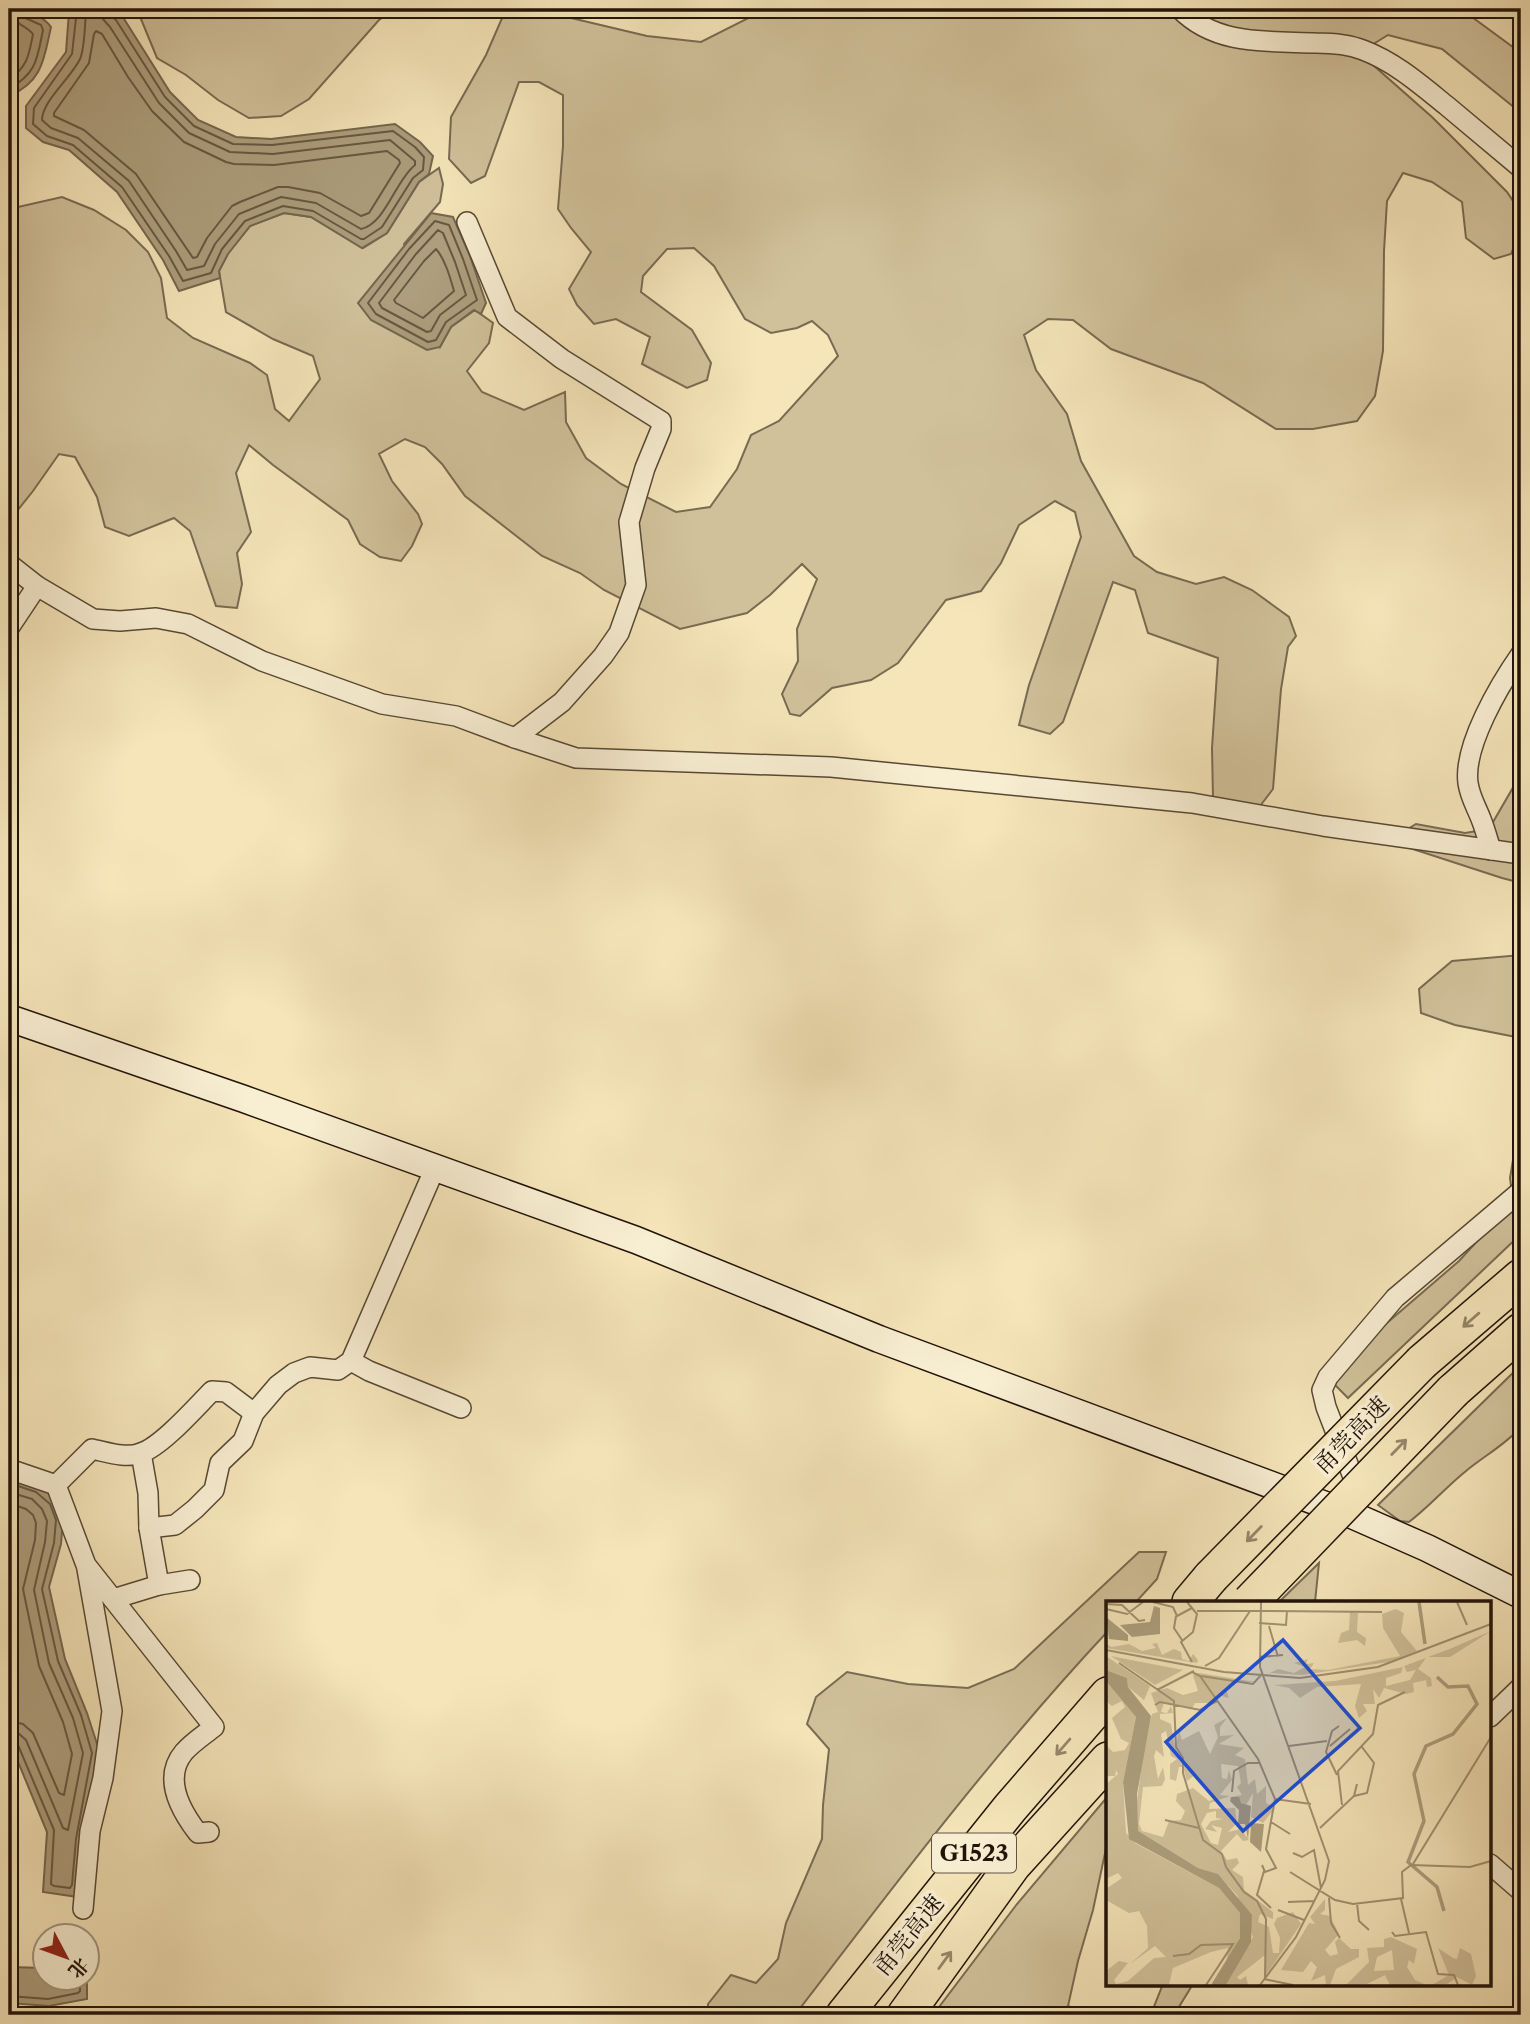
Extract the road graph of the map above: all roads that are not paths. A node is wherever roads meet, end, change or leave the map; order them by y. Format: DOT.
graph roads {
  1 [pos="1180,9"];
  2 [pos="1521,168"];
  3 [pos="467,222"];
  4 [pos="9,564"];
  5 [pos="37,586"];
  6 [pos="9,628"];
  7 [pos="1521,654"];
  8 [pos="515,738"];
  9 [pos="1491,850"];
  10 [pos="1521,854"];
  11 [pos="9,1018"];
  12 [pos="435,1168"];
  13 [pos="1521,1191"];
  14 [pos="1521,1277"];
  15 [pos="1521,1331"];
  16 [pos="351,1361"];
  17 [pos="461,1408"];
  18 [pos="254,1413"];
  19 [pos="141,1453"];
  20 [pos="9,1469"];
  21 [pos="56,1485"];
  22 [pos="1371,1523"];
  23 [pos="149,1528"];
  24 [pos="86,1564"];
  25 [pos="190,1580"];
  26 [pos="159,1585"];
  27 [pos="1200,1590"];
  28 [pos="1521,1595"];
  29 [pos="113,1599"];
  30 [pos="1251,1601"];
  31 [pos="1521,1687"];
  32 [pos="1106,1698"];
  33 [pos="1492,1715"];
  34 [pos="1106,1762"];
  35 [pos="209,1832"];
  36 [pos="1492,1866"];
  37 [pos="1521,1891"];
  38 [pos="83,1909"];
  39 [pos="844,2015"];
  40 [pos="905,2015"];
  1 -- 2 [label="street"];
  3 -- 8 [label="street"];
  4 -- 5 [label="street"];
  5 -- 6 [label="street"];
  5 -- 8 [label="street"];
  7 -- 9 [label="street"];
  8 -- 9 [label="street"];
  9 -- 10 [label="street"];
  11 -- 12 [label="main road"];
  12 -- 16 [label="street"];
  12 -- 22 [label="main road"];
  13 -- 22 [label="street"];
  14 -- 27 [label="highway, 甬莞高速, one-way, bridge"];
  30 -- 15 [label="highway, 甬莞高速, one-way, bridge"];
  16 -- 17 [label="street"];
  16 -- 18 [label="street"];
  18 -- 19 [label="street"];
  18 -- 23 [label="street"];
  19 -- 21 [label="street"];
  19 -- 23 [label="street"];
  20 -- 21 [label="street"];
  21 -- 24 [label="street"];
  22 -- 28 [label="main road"];
  23 -- 26 [label="street"];
  24 -- 29 [label="street"];
  24 -- 38 [label="street"];
  25 -- 26 [label="street"];
  26 -- 29 [label="street"];
  29 -- 35 [label="street"];
  31 -- 33 [label="street"];
  32 -- 39 [label="highway, 甬莞高速 / G1523, one-way"];
  40 -- 34 [label="highway, 甬莞高速 / G1523, one-way"];
  36 -- 37 [label="street"];
}
